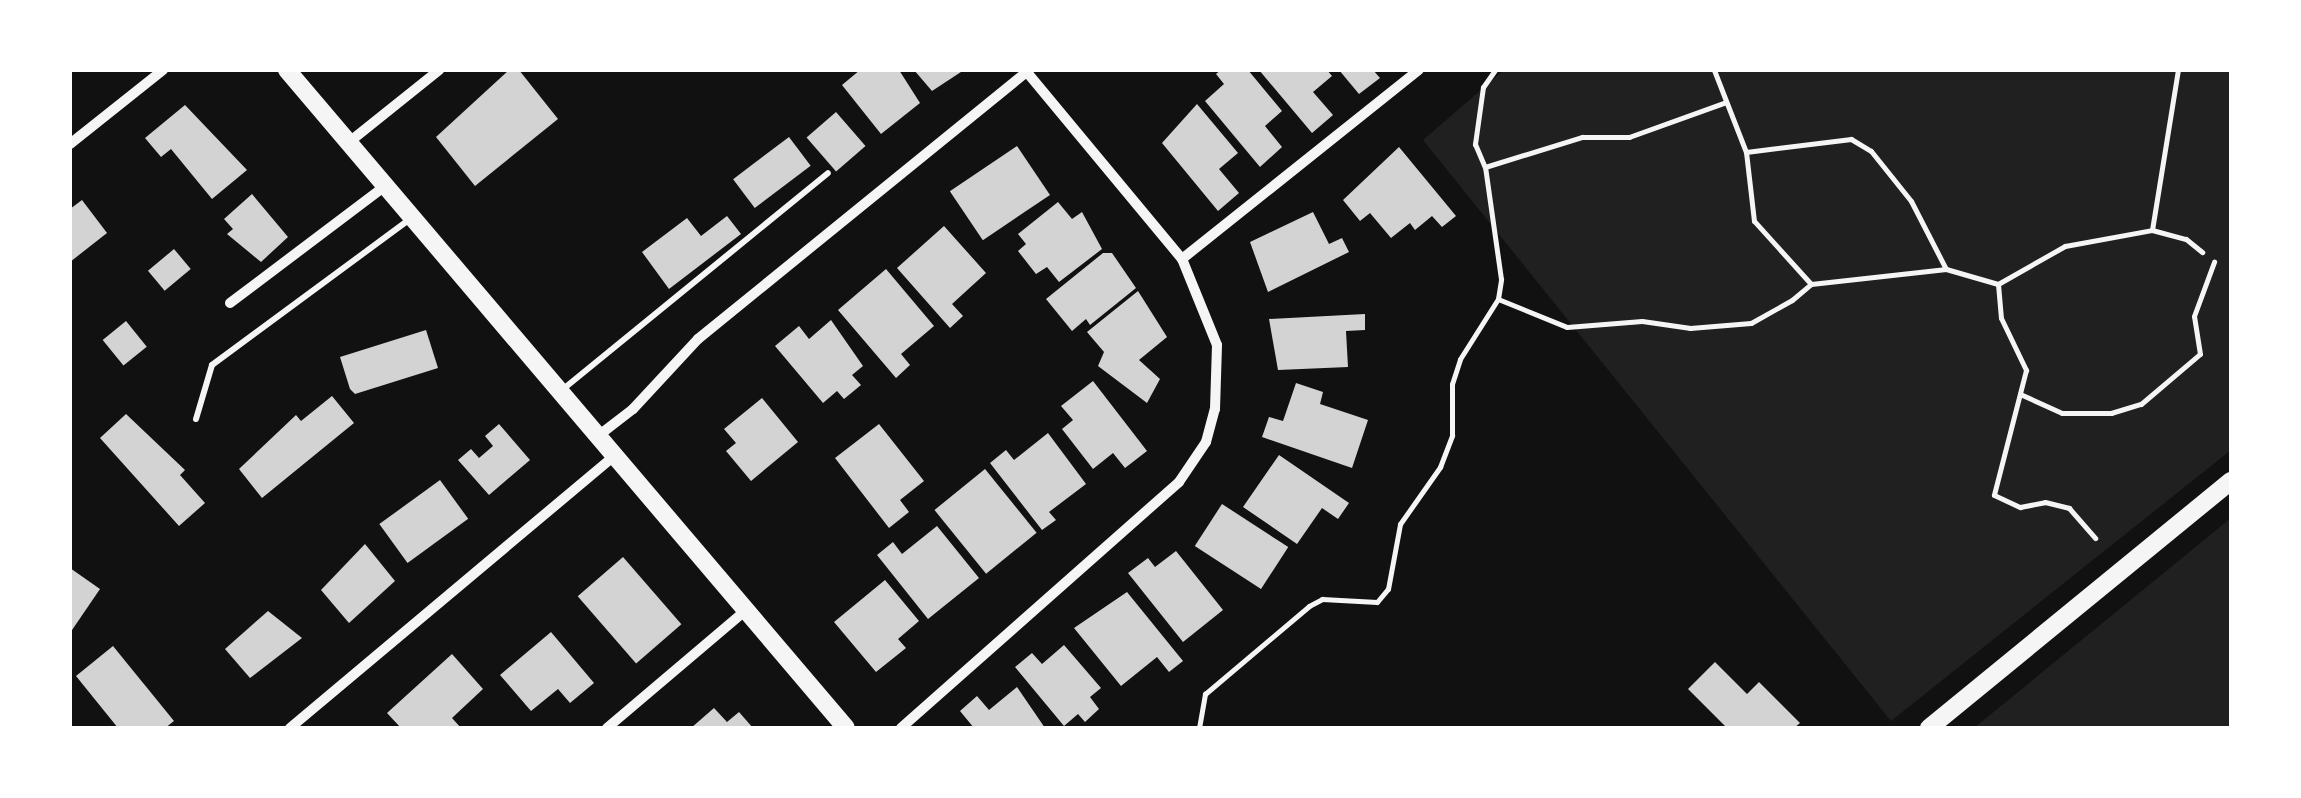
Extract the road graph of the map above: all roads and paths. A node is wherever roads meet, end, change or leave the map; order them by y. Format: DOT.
graph roads {
  1 [pos="163,70"];
  2 [pos="287,70"];
  3 [pos="439,70"];
  4 [pos="1419,70"];
  5 [pos="1495,70"];
  6 [pos="1714,70"];
  7 [pos="2178,70"];
  8 [pos="1028,71"];
  9 [pos="1726,102"];
  10 [pos="348,143"];
  11 [pos="70,144"];
  12 [pos="1746,152"];
  13 [pos="1486,166"];
  14 [pos="828,173"];
  15 [pos="384,187"];
  16 [pos="411,218"];
  17 [pos="2152,230"];
  18 [pos="2202,252"];
  19 [pos="1182,258"];
  20 [pos="2214,262"];
  21 [pos="1946,269"];
  22 [pos="1811,284"];
  23 [pos="1998,284"];
  24 [pos="1498,299"];
  25 [pos="230,303"];
  26 [pos="560,392"];
  27 [pos="2020,394"];
  28 [pos="196,419"];
  29 [pos="598,436"];
  30 [pos="614,455"];
  31 [pos="2231,481"];
  32 [pos="2095,538"];
  33 [pos="746,610"];
  34 [pos="290,728"];
  35 [pos="607,728"];
  36 [pos="846,728"];
  37 [pos="901,728"];
  38 [pos="1199,728"];
  39 [pos="1929,728"];
  1 -- 11 [label="street"];
  2 -- 10 [label="street"];
  3 -- 10 [label="street"];
  4 -- 19 [label="street"];
  5 -- 13 [label="path"];
  6 -- 9 [label="path"];
  7 -- 17 [label="path"];
  8 -- 19 [label="street"];
  8 -- 29 [label="street"];
  9 -- 12 [label="path"];
  9 -- 13 [label="path"];
  10 -- 15 [label="street"];
  12 -- 21 [label="path"];
  12 -- 22 [label="path"];
  13 -- 24 [label="path"];
  14 -- 26 [label="lane"];
  15 -- 16 [label="street"];
  15 -- 25 [label="street"];
  16 -- 26 [label="street"];
  16 -- 28 [label="lane"];
  17 -- 18 [label="path"];
  17 -- 23 [label="path"];
  19 -- 37 [label="street"];
  20 -- 27 [label="path"];
  21 -- 22 [label="path"];
  21 -- 23 [label="path"];
  22 -- 24 [label="path"];
  23 -- 27 [label="path"];
  24 -- 38 [label="path"];
  26 -- 29 [label="street"];
  27 -- 32 [label="path"];
  29 -- 30 [label="street"];
  30 -- 33 [label="street"];
  30 -- 34 [label="street"];
  31 -- 39 [label="street"];
  33 -- 35 [label="street"];
  33 -- 36 [label="street"];
}
